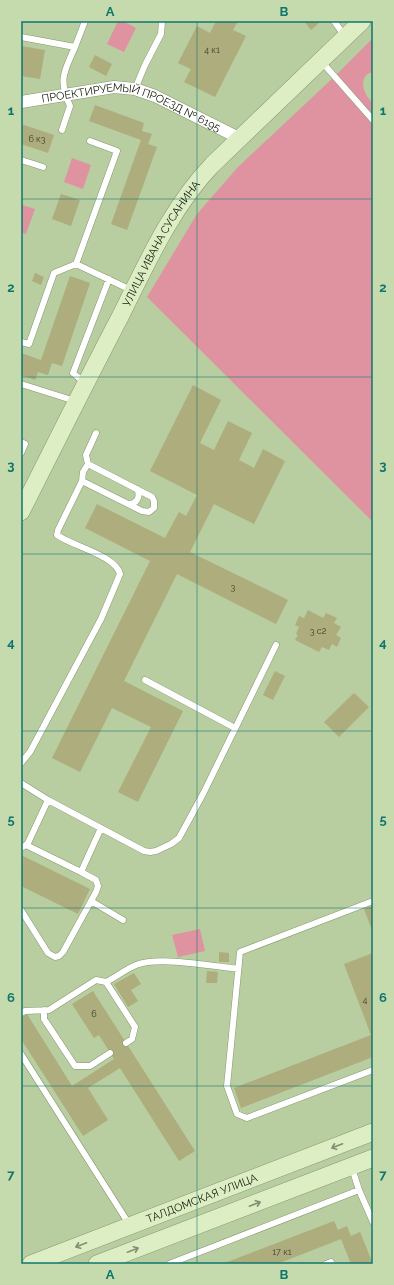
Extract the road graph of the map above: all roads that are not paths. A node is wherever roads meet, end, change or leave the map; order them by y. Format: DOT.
graph roads {
  1 [pos="85,21"];
  2 [pos="162,21"];
  3 [pos="334,21"];
  4 [pos="362,21"];
  5 [pos="21,36"];
  6 [pos="345,37"];
  7 [pos="75,47"];
  8 [pos="321,60"];
  9 [pos="135,89"];
  10 [pos="65,95"];
  11 [pos="21,102"];
  12 [pos="373,120"];
  13 [pos="62,130"];
  14 [pos="239,138"];
  15 [pos="90,141"];
  16 [pos="21,160"];
  17 [pos="43,167"];
  18 [pos="76,264"];
  19 [pos="109,279"];
  20 [pos="133,291"];
  21 [pos="21,342"];
  22 [pos="21,384"];
  23 [pos="86,384"];
  24 [pos="77,401"];
  25 [pos="96,433"];
  26 [pos="21,442"];
  27 [pos="21,453"];
  28 [pos="88,464"];
  29 [pos="82,481"];
  30 [pos="137,489"];
  31 [pos="128,504"];
  32 [pos="22,508"];
  33 [pos="276,646"];
  34 [pos="145,680"];
  35 [pos="235,728"];
  36 [pos="21,763"];
  37 [pos="21,783"];
  38 [pos="48,800"];
  39 [pos="102,828"];
  40 [pos="24,847"];
  41 [pos="81,872"];
  42 [pos="91,901"];
  43 [pos="373,901"];
  44 [pos="21,910"];
  45 [pos="123,920"];
  46 [pos="238,969"];
  47 [pos="106,982"];
  48 [pos="44,1010"];
  49 [pos="21,1013"];
  50 [pos="126,1043"];
  51 [pos="110,1053"];
  52 [pos="21,1054"];
  53 [pos="373,1070"];
  54 [pos="373,1132"];
  55 [pos="373,1158"];
  56 [pos="352,1166"];
  57 [pos="359,1190"];
  58 [pos="373,1222"];
  59 [pos="130,1225"];
  60 [pos="31,1264"];
  61 [pos="97,1264"];
  62 [pos="170,1264"];
  63 [pos="326,1264"];
  64 [pos="332,1264"];
  1 -- 7 [label="lane"];
  2 -- 9 [label="lane"];
  3 -- 6 [label="lane"];
  4 -- 6 [label="main road, УЛИЦА ИВАНА СУСАНИНА"];
  5 -- 7 [label="lane"];
  6 -- 8 [label="main road, УЛИЦА ИВАНА СУСАНИНА"];
  7 -- 10 [label="lane"];
  8 -- 12 [label="lane"];
  8 -- 14 [label="main road, УЛИЦА ИВАНА СУСАНИНА"];
  9 -- 10 [label="street, ПРОЕКТИРУЕМЫЙ ПРОЕЗД № 6195"];
  9 -- 14 [label="street, ПРОЕКТИРУЕМЫЙ ПРОЕЗД № 6195"];
  10 -- 11 [label="street, ПРОЕКТИРУЕМЫЙ ПРОЕЗД № 6195"];
  10 -- 13 [label="lane"];
  14 -- 20 [label="main road, УЛИЦА ИВАНА СУСАНИНА"];
  15 -- 18 [label="lane"];
  16 -- 17 [label="lane"];
  18 -- 19 [label="lane"];
  18 -- 21 [label="lane"];
  19 -- 20 [label="lane"];
  19 -- 23 [label="lane"];
  20 -- 23 [label="main road, УЛИЦА ИВАНА СУСАНИНА"];
  22 -- 24 [label="lane"];
  23 -- 24 [label="main road, УЛИЦА ИВАНА СУСАНИНА"];
  24 -- 32 [label="main road, УЛИЦА ИВАНА СУСАНИНА"];
  25 -- 28 [label="lane"];
  26 -- 27 [label="lane"];
  28 -- 29 [label="lane"];
  28 -- 30 [label="lane"];
  29 -- 31 [label="lane"];
  29 -- 36 [label="lane"];
  30 -- 31 [label="lane"];
  30 -- 31 [label="lane"];
  33 -- 35 [label="lane"];
  34 -- 35 [label="lane"];
  35 -- 39 [label="lane"];
  37 -- 38 [label="lane"];
  38 -- 39 [label="lane"];
  38 -- 40 [label="lane"];
  39 -- 41 [label="lane"];
  40 -- 41 [label="lane"];
  41 -- 42 [label="lane"];
  42 -- 44 [label="lane"];
  42 -- 45 [label="lane"];
  43 -- 46 [label="lane"];
  46 -- 47 [label="lane"];
  46 -- 53 [label="lane"];
  47 -- 48 [label="lane"];
  47 -- 50 [label="lane"];
  48 -- 49 [label="lane"];
  48 -- 51 [label="lane"];
  52 -- 59 [label="lane"];
  54 -- 59 [label="main road, ТАЛДОМСКАЯ УЛИЦА, one-way"];
  55 -- 56 [label="main road"];
  56 -- 57 [label="lane"];
  61 -- 56 [label="main road, one-way"];
  57 -- 58 [label="lane"];
  57 -- 62 [label="lane"];
  59 -- 60 [label="main road, ТАЛДОМСКАЯ УЛИЦА, one-way"];
  63 -- 64 [label="lane"];
}
